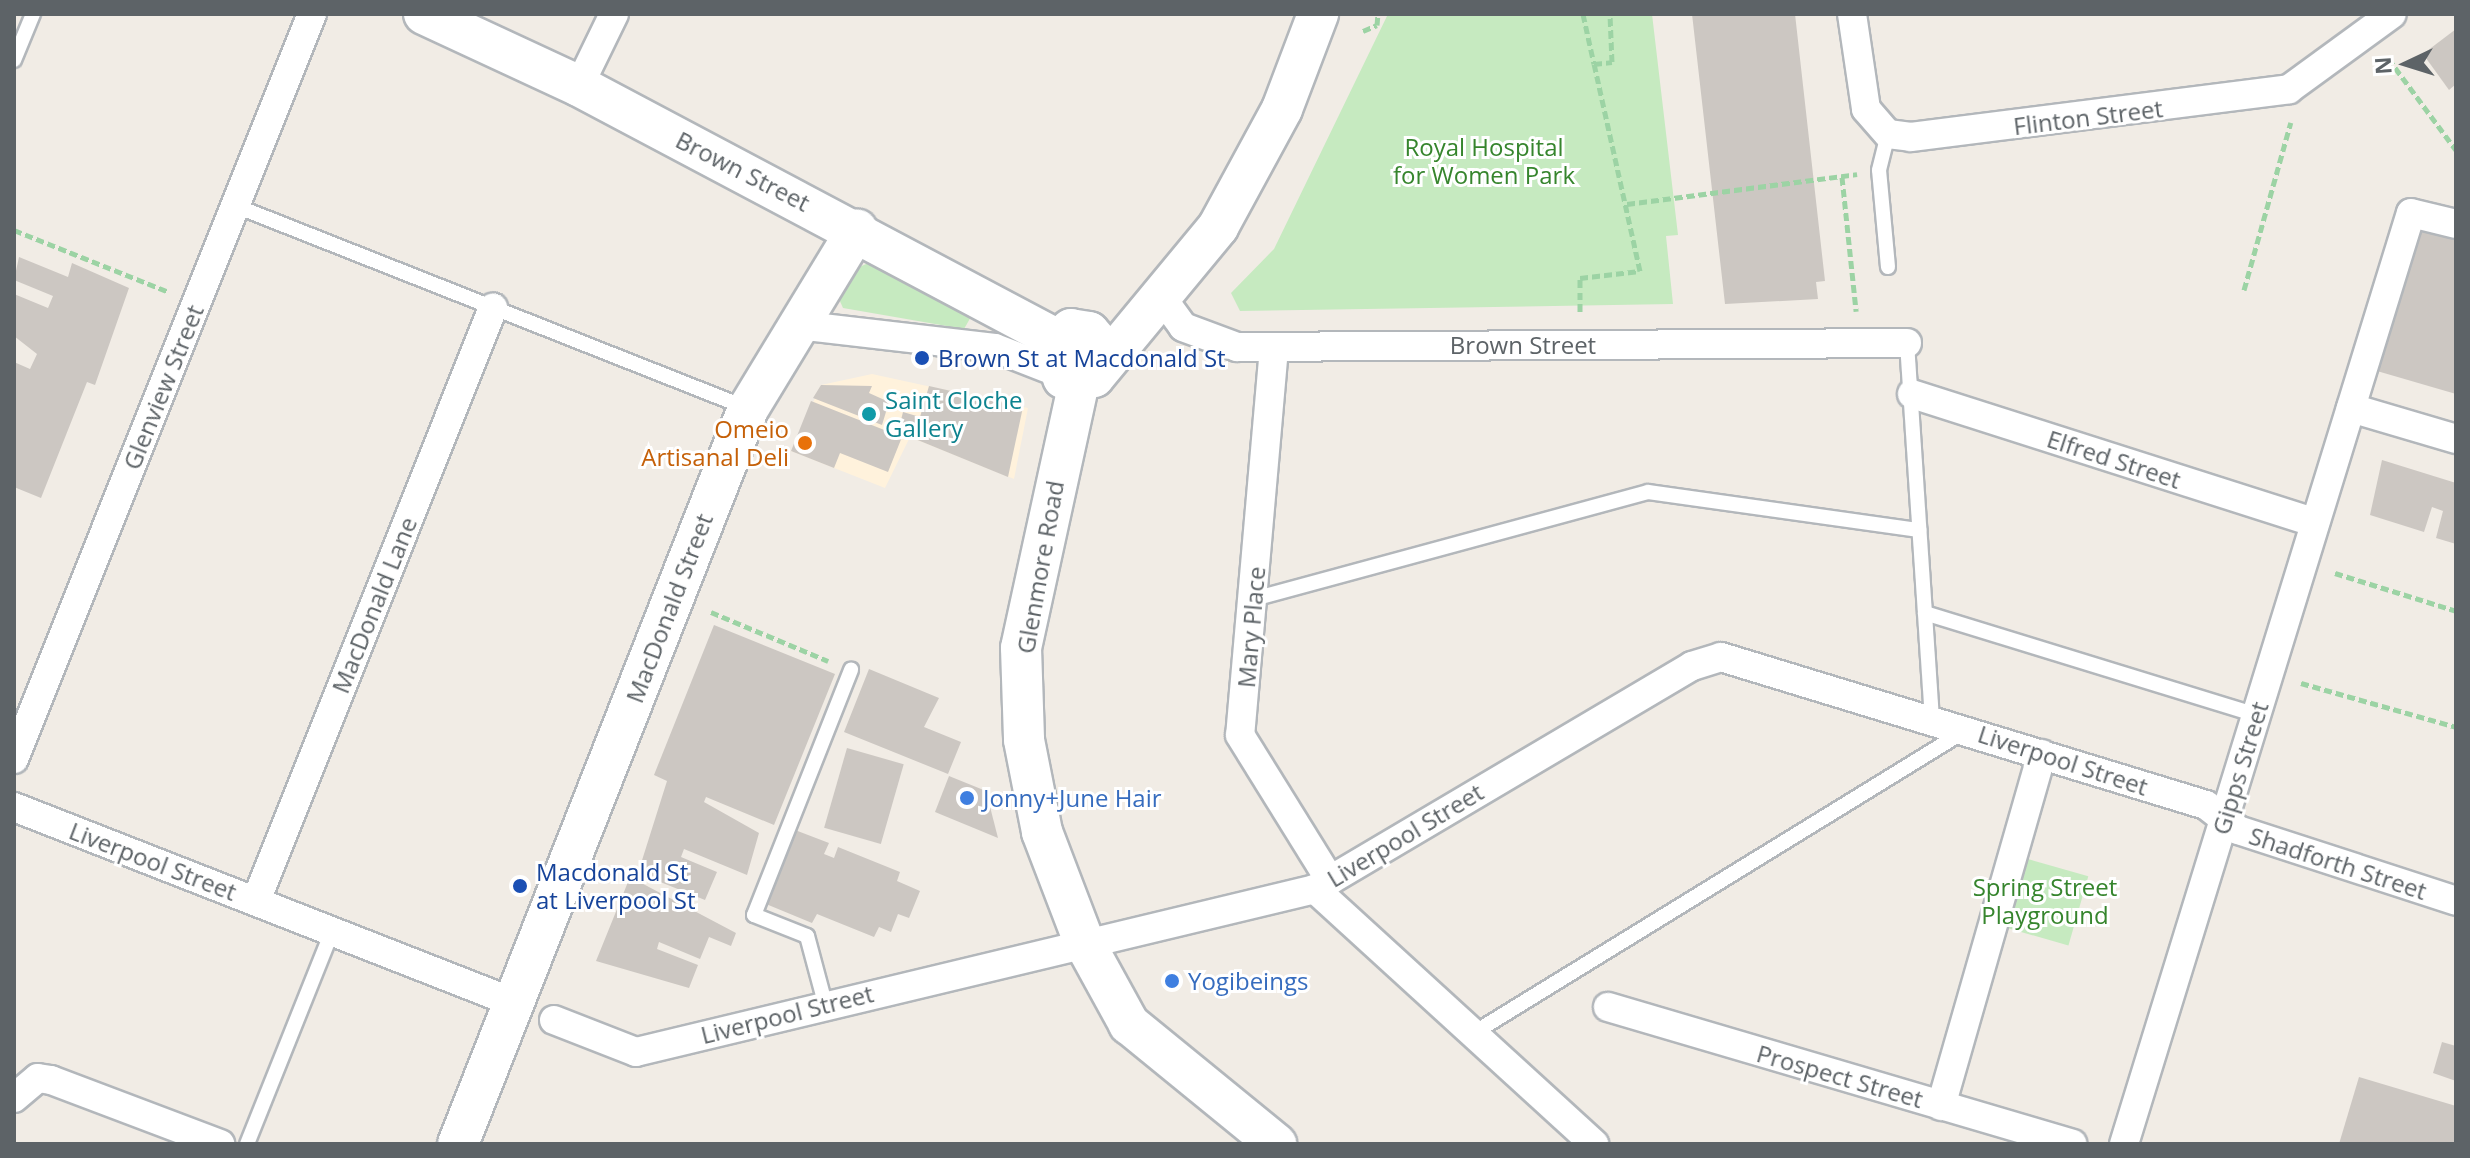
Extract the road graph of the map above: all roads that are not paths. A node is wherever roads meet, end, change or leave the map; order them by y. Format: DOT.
graph roads {
  1 [pos="33,14"];
  2 [pos="312,14"];
  3 [pos="424,14"];
  4 [pos="614,14"];
  5 [pos="1318,14"];
  6 [pos="1852,14"];
  7 [pos="2392,14"];
  8 [pos="14,60"];
  9 [pos="579,86"];
  10 [pos="1888,134"];
  11 [pos="236,206"];
  12 [pos="2456,224"];
  13 [pos="857,230"];
  14 [pos="1888,267"];
  15 [pos="1160,295"];
  16 [pos="493,308"];
  17 [pos="797,325"];
  18 [pos="1907,343"];
  19 [pos="1274,348"];
  20 [pos="1077,358"];
  21 [pos="1912,394"];
  22 [pos="2353,400"];
  23 [pos="748,409"];
  24 [pos="2456,439"];
  25 [pos="2315,523"];
  26 [pos="1919,530"];
  27 [pos="1254,599"];
  28 [pos="1925,613"];
  29 [pos="851,670"];
  30 [pos="2256,715"];
  31 [pos="1932,718"];
  32 [pos="1968,729"];
  33 [pos="2042,754"];
  34 [pos="14,759"];
  35 [pos="14,807"];
  36 [pos="2224,818"];
  37 [pos="1323,884"];
  38 [pos="256,901"];
  39 [pos="2456,901"];
  40 [pos="332,932"];
  41 [pos="1084,942"];
  42 [pos="515,1003"];
  43 [pos="825,1003"];
  44 [pos="1608,1007"];
  45 [pos="554,1020"];
  46 [pos="1472,1034"];
  47 [pos="14,1098"];
  48 [pos="1941,1106"];
  49 [pos="220,1144"];
  50 [pos="247,1144"];
  51 [pos="458,1144"];
  52 [pos="1276,1144"];
  53 [pos="1594,1144"];
  54 [pos="2072,1144"];
  55 [pos="2124,1144"];
  1 -- 8 [label="lane"];
  2 -- 11 [label="street, Glenview Street"];
  3 -- 9 [label="street, Brown Street"];
  4 -- 9 [label="street"];
  5 -- 15 [label="street"];
  6 -- 10 [label="street"];
  7 -- 10 [label="street, Flinton Street"];
  9 -- 13 [label="street, Brown Street"];
  10 -- 14 [label="lane"];
  11 -- 16 [label="lane"];
  11 -- 34 [label="street, Glenview Street"];
  12 -- 22 [label="street, Gipps Street"];
  13 -- 17 [label="street, MacDonald Street"];
  13 -- 20 [label="street, Brown Street"];
  15 -- 19 [label="street, Brown Street"];
  15 -- 20 [label="street"];
  16 -- 23 [label="lane"];
  16 -- 38 [label="street, MacDonald Lane"];
  17 -- 20 [label="street"];
  17 -- 23 [label="street, MacDonald Street"];
  18 -- 19 [label="street, Brown Street"];
  18 -- 21 [label="lane"];
  19 -- 27 [label="street, Mary Place"];
  20 -- 41 [label="street, Glenmore Road"];
  21 -- 25 [label="street, Elfred Street"];
  21 -- 26 [label="lane"];
  22 -- 24 [label="street"];
  22 -- 25 [label="street, Gipps Street"];
  23 -- 42 [label="street, MacDonald Street"];
  25 -- 30 [label="street, Gipps Street"];
  26 -- 27 [label="lane"];
  26 -- 28 [label="lane"];
  27 -- 37 [label="street, Mary Place"];
  28 -- 30 [label="lane"];
  28 -- 31 [label="lane"];
  29 -- 43 [label="lane"];
  30 -- 36 [label="street, Gipps Street"];
  31 -- 32 [label="street, Liverpool Street"];
  31 -- 37 [label="street, Liverpool Street"];
  32 -- 33 [label="street, Liverpool Street"];
  32 -- 46 [label="lane"];
  33 -- 36 [label="street, Liverpool Street"];
  33 -- 48 [label="street"];
  35 -- 38 [label="street, Liverpool Street"];
  36 -- 39 [label="street, Shadforth Street"];
  36 -- 55 [label="street, Gipps Street"];
  37 -- 41 [label="street, Liverpool Street"];
  37 -- 46 [label="street, Mary Place"];
  38 -- 40 [label="street, Liverpool Street"];
  40 -- 42 [label="street, Liverpool Street"];
  40 -- 50 [label="lane"];
  41 -- 43 [label="street, Liverpool Street"];
  41 -- 52 [label="street, Glenmore Road"];
  42 -- 51 [label="street, MacDonald Street"];
  43 -- 45 [label="street, Liverpool Street"];
  44 -- 48 [label="street, Prospect Street"];
  46 -- 53 [label="street, Mary Place"];
  47 -- 49 [label="street"];
  48 -- 54 [label="street, Prospect Street"];
}
